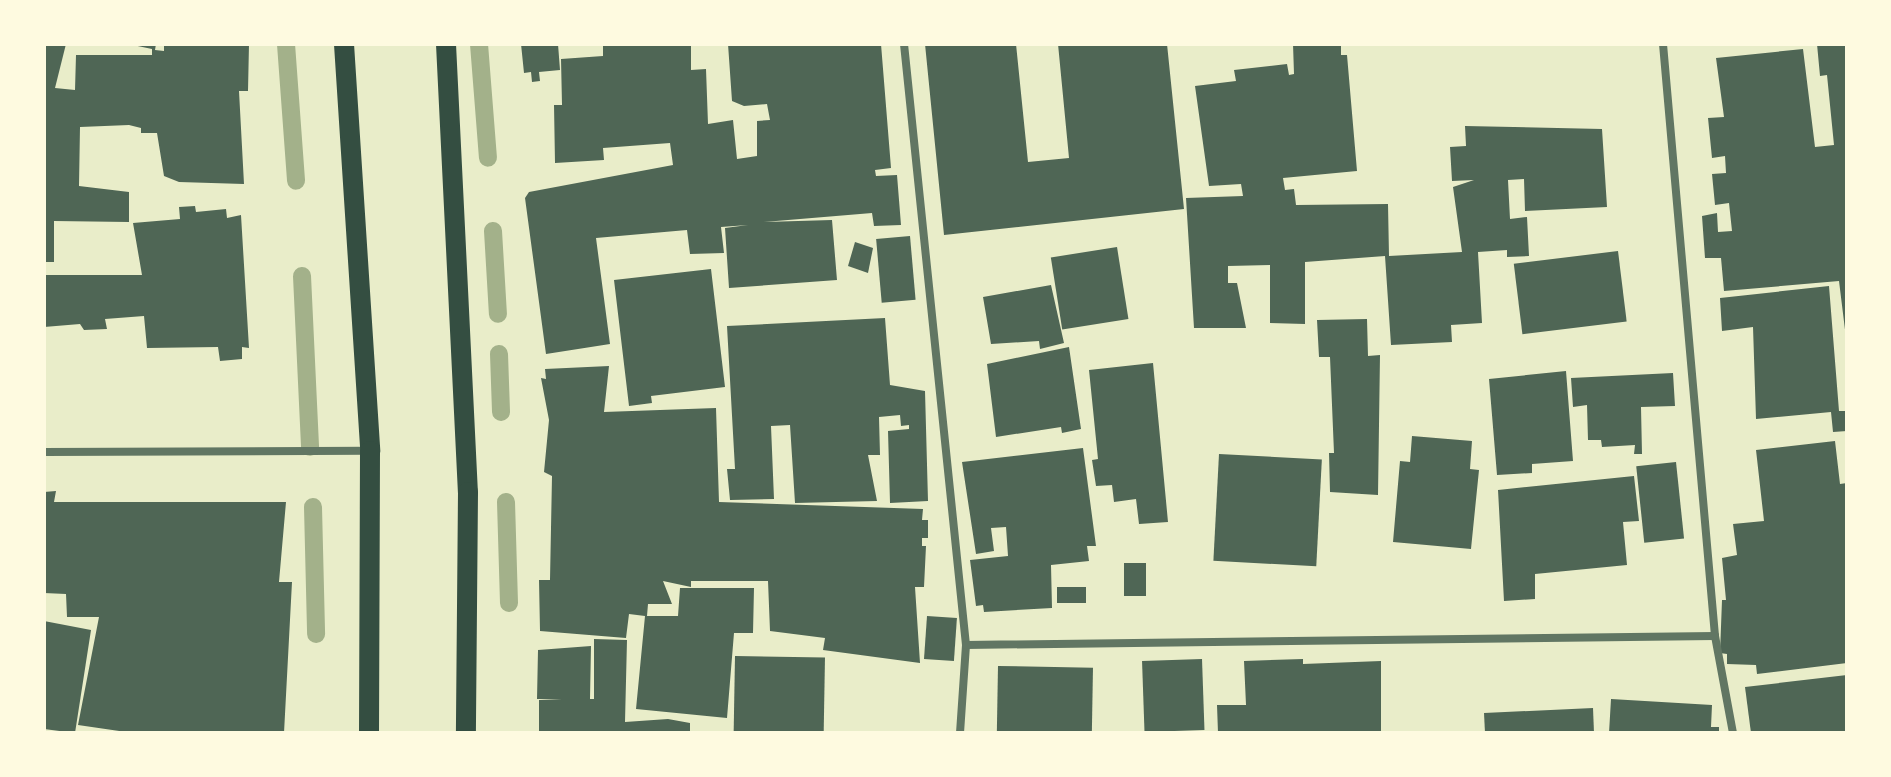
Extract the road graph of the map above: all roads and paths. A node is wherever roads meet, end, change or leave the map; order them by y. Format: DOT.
graph roads {
  1 [pos="344,44"];
  2 [pos="446,44"];
  3 [pos="904,44"];
  4 [pos="1663,44"];
  5 [pos="370,451"];
  6 [pos="44,452"];
  7 [pos="1715,636"];
  8 [pos="966,645"];
  9 [pos="369,733"];
  10 [pos="466,733"];
  11 [pos="960,733"];
  12 [pos="1733,733"];
  1 -- 5 [label="main road"];
  2 -- 10 [label="main road"];
  3 -- 8 [label="street"];
  4 -- 7 [label="street"];
  5 -- 6 [label="street"];
  5 -- 9 [label="main road"];
  7 -- 8 [label="street"];
  7 -- 12 [label="street"];
  8 -- 11 [label="street"];
}
